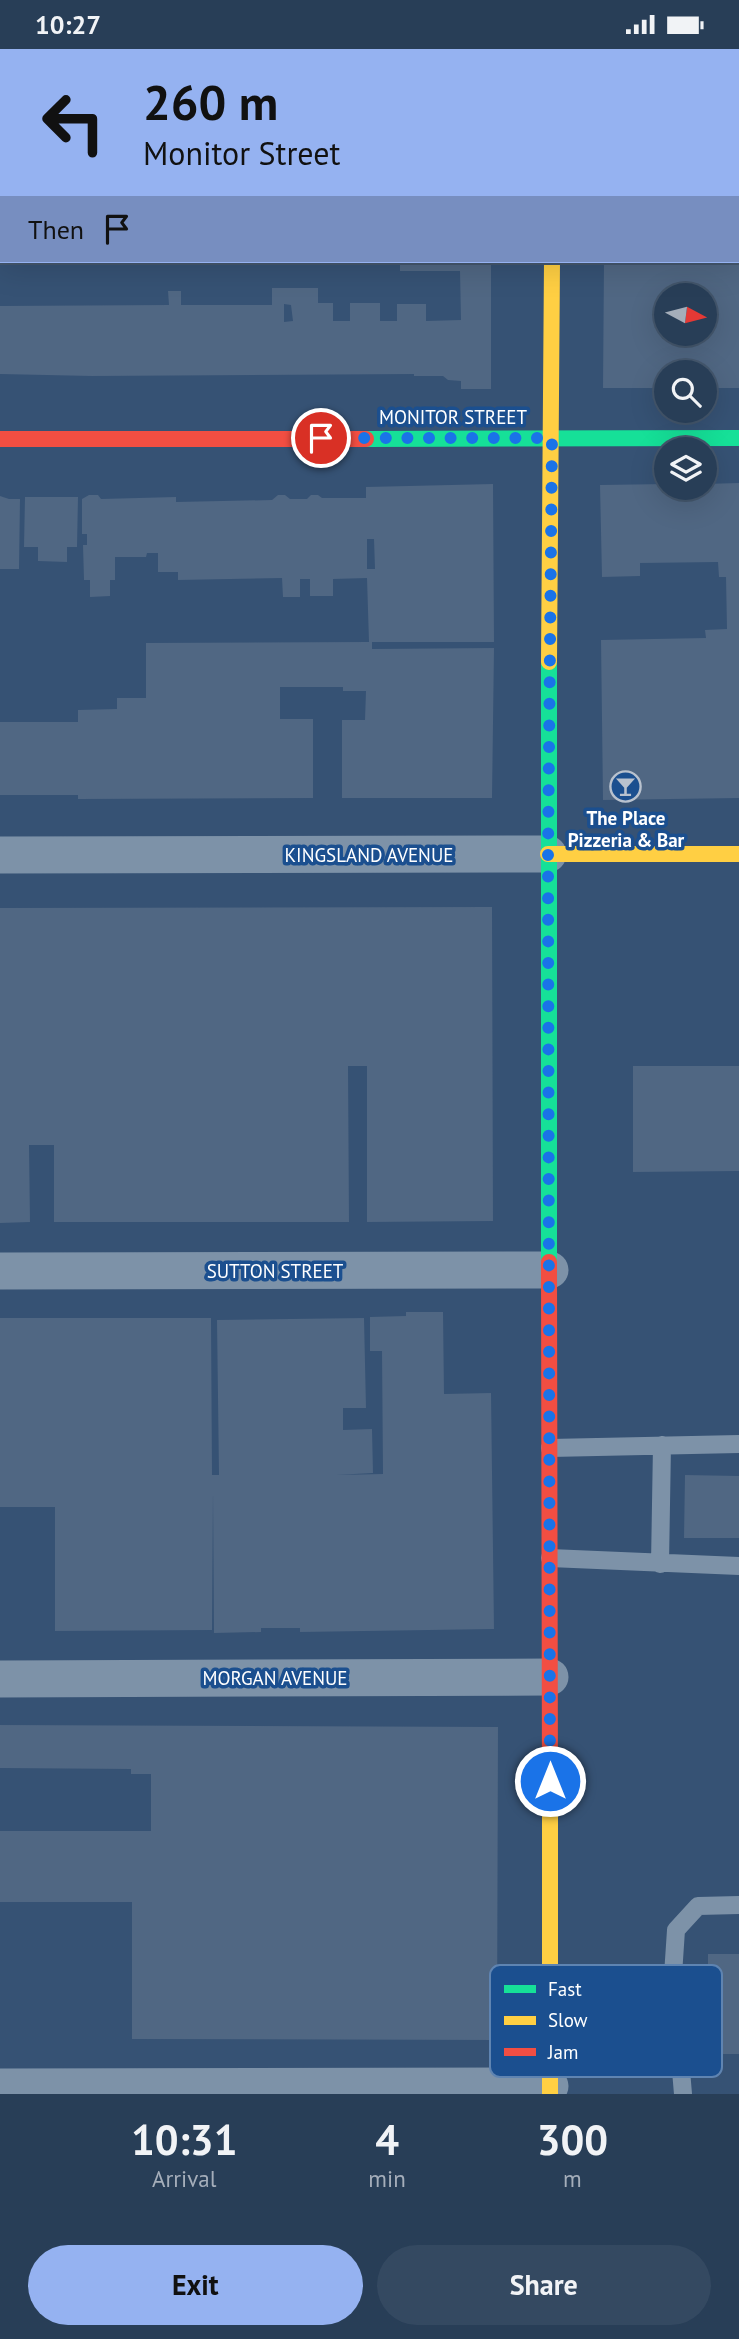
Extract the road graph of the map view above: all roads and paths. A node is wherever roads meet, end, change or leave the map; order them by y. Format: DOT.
graph roads {
  1 [pos="552,263"];
  2 [pos="552,438"];
  3 [pos="739,438"];
  4 [pos="0,439"];
  5 [pos="739,854"];
  6 [pos="0,855"];
  7 [pos="548,855"];
  8 [pos="0,1271"];
  9 [pos="550,1271"];
  10 [pos="739,1444"];
  11 [pos="662,1445"];
  12 [pos="550,1448"];
  13 [pos="550,1558"];
  14 [pos="660,1565"];
  15 [pos="739,1566"];
  16 [pos="550,1677"];
  17 [pos="0,1679"];
  18 [pos="739,1905"];
  19 [pos="550,1965"];
  20 [pos="674,1965"];
  21 [pos="0,2087"];
  22 [pos="550,2090"];
  1 -- 2 [label="main road"];
  2 -- 3 [label="main road, MONITOR STREET"];
  2 -- 4 [label="main road, MONITOR STREET"];
  2 -- 7 [label="main road"];
  5 -- 7 [label="main road, KINGSLAND AVENUE"];
  6 -- 7 [label="street, KINGSLAND AVENUE"];
  7 -- 9 [label="main road"];
  8 -- 9 [label="street, SUTTON STREET"];
  9 -- 12 [label="main road"];
  10 -- 11 [label="lane"];
  11 -- 12 [label="lane"];
  11 -- 14 [label="lane"];
  12 -- 13 [label="main road"];
  13 -- 14 [label="lane"];
  13 -- 16 [label="main road"];
  14 -- 15 [label="lane"];
  16 -- 17 [label="street, MORGAN AVENUE"];
  16 -- 19 [label="main road"];
  18 -- 20 [label="lane"];
  21 -- 22 [label="street"];
}
